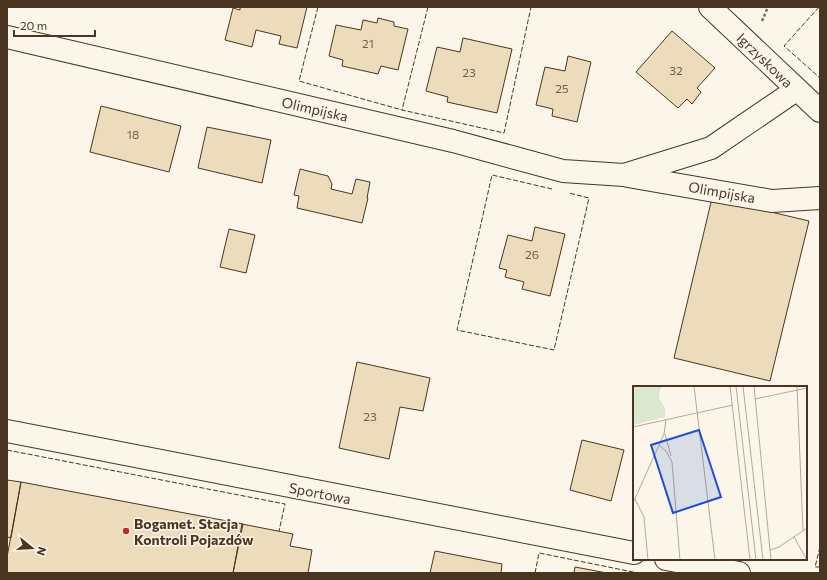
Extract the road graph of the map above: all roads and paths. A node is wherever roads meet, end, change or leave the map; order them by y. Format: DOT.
graph roads {
  1 [pos="710,7"];
  2 [pos="7,37"];
  3 [pos="796,90"];
  4 [pos="820,112"];
  5 [pos="624,175"];
  6 [pos="820,198"];
  7 [pos="7,432"];
  8 [pos="633,553"];
  9 [pos="671,560"];
  10 [pos="739,573"];
  1 -- 3 [label="street, Igrzyskowa"];
  2 -- 5 [label="street, Olimpijska"];
  3 -- 4 [label="street, Igrzyskowa"];
  3 -- 5 [label="street, Olimpijska"];
  5 -- 6 [label="street, Olimpijska"];
  7 -- 8 [label="street, Sportowa"];
  9 -- 10 [label="street"];
}
